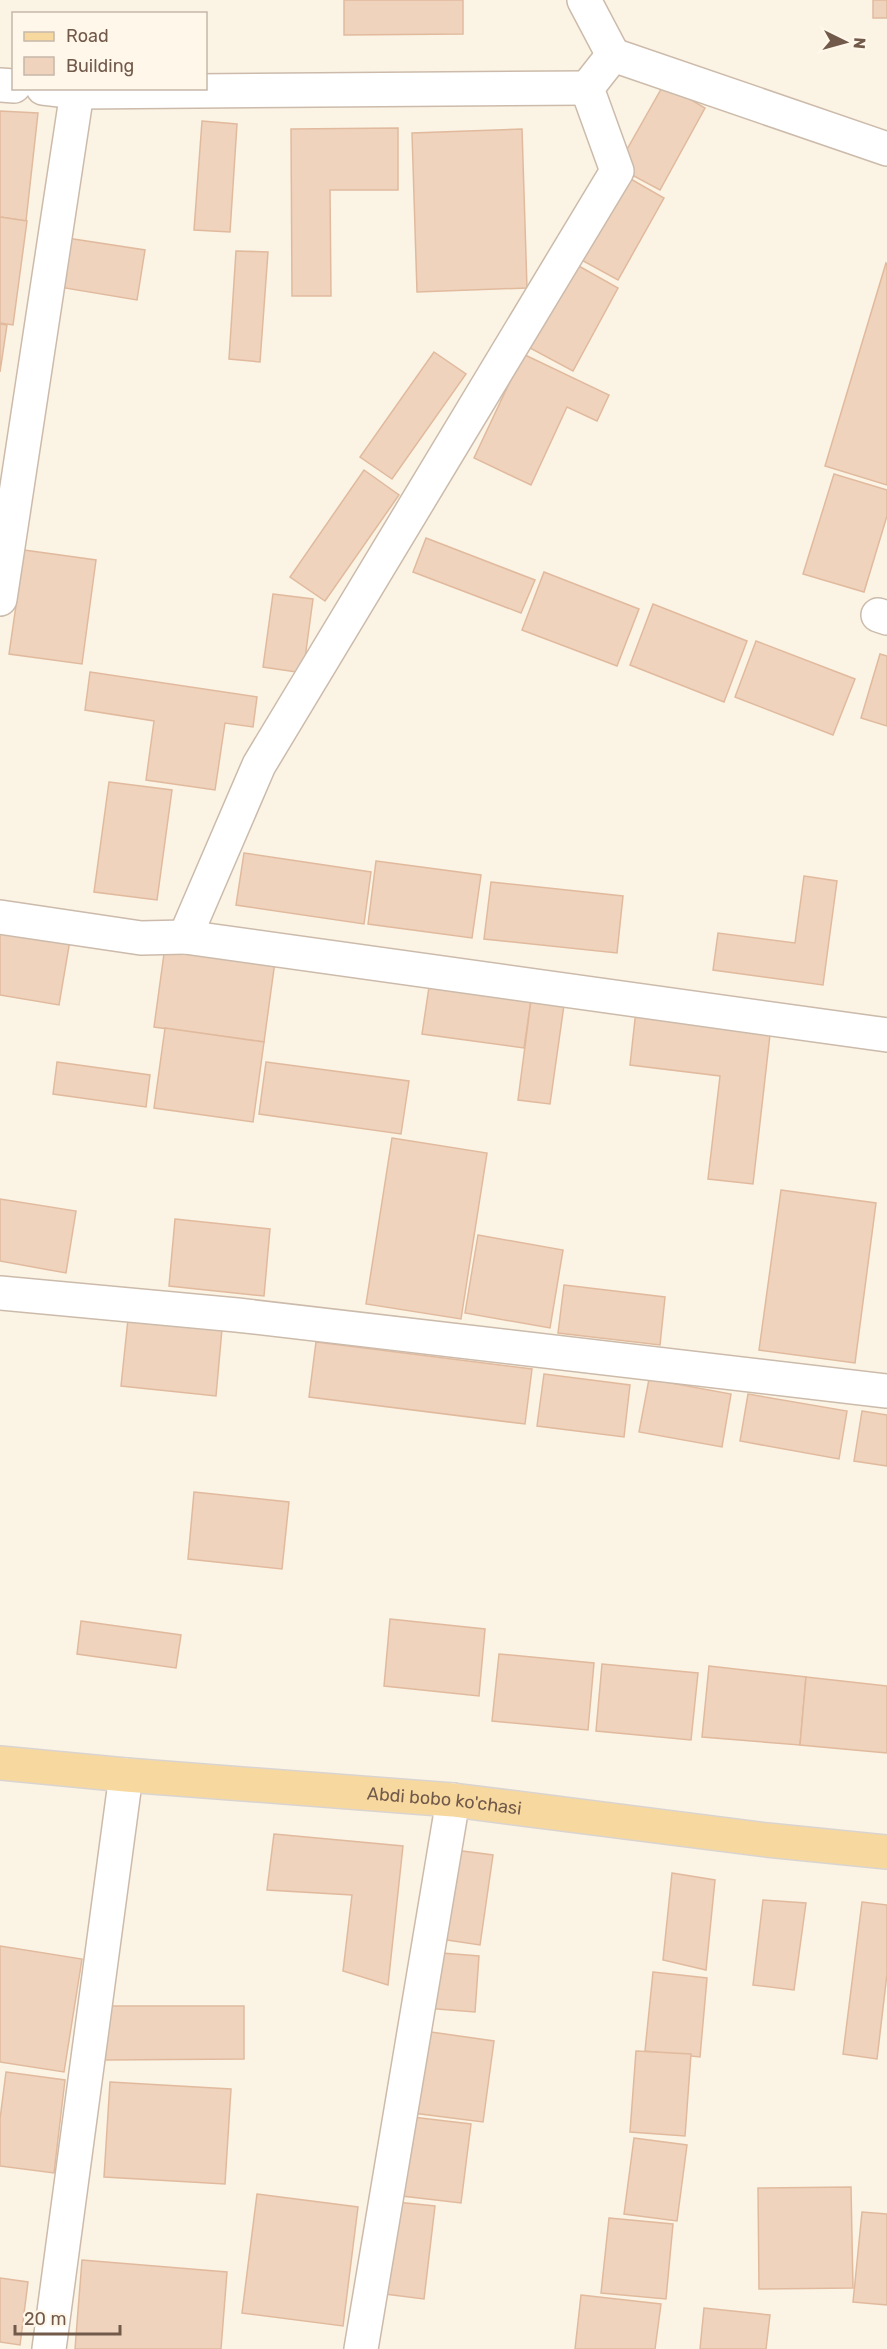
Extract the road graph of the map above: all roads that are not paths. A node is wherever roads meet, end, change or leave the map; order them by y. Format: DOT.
graph roads {
  1 [pos="584,0"];
  2 [pos="613,55"];
  3 [pos="587,88"];
  4 [pos="60,90"];
  5 [pos="76,92"];
  6 [pos="887,149"];
  7 [pos="0,599"];
  8 [pos="0,917"];
  9 [pos="185,937"];
  10 [pos="887,1035"];
  11 [pos="0,1293"];
  12 [pos="887,1391"];
  13 [pos="0,1762"];
  14 [pos="126,1775"];
  15 [pos="453,1800"];
  16 [pos="887,1852"];
  17 [pos="49,2349"];
  18 [pos="361,2349"];
  1 -- 2 [label="street"];
  2 -- 3 [label="street"];
  2 -- 6 [label="street"];
  3 -- 5 [label="street"];
  3 -- 9 [label="street"];
  4 -- 5 [label="street"];
  5 -- 7 [label="street"];
  8 -- 9 [label="street"];
  9 -- 10 [label="street"];
  11 -- 12 [label="street"];
  13 -- 14 [label="main road, Abdi bobo ko'chasi"];
  14 -- 15 [label="main road, Abdi bobo ko'chasi"];
  14 -- 17 [label="street"];
  15 -- 16 [label="main road, Abdi bobo ko'chasi"];
  15 -- 18 [label="street"];
}
